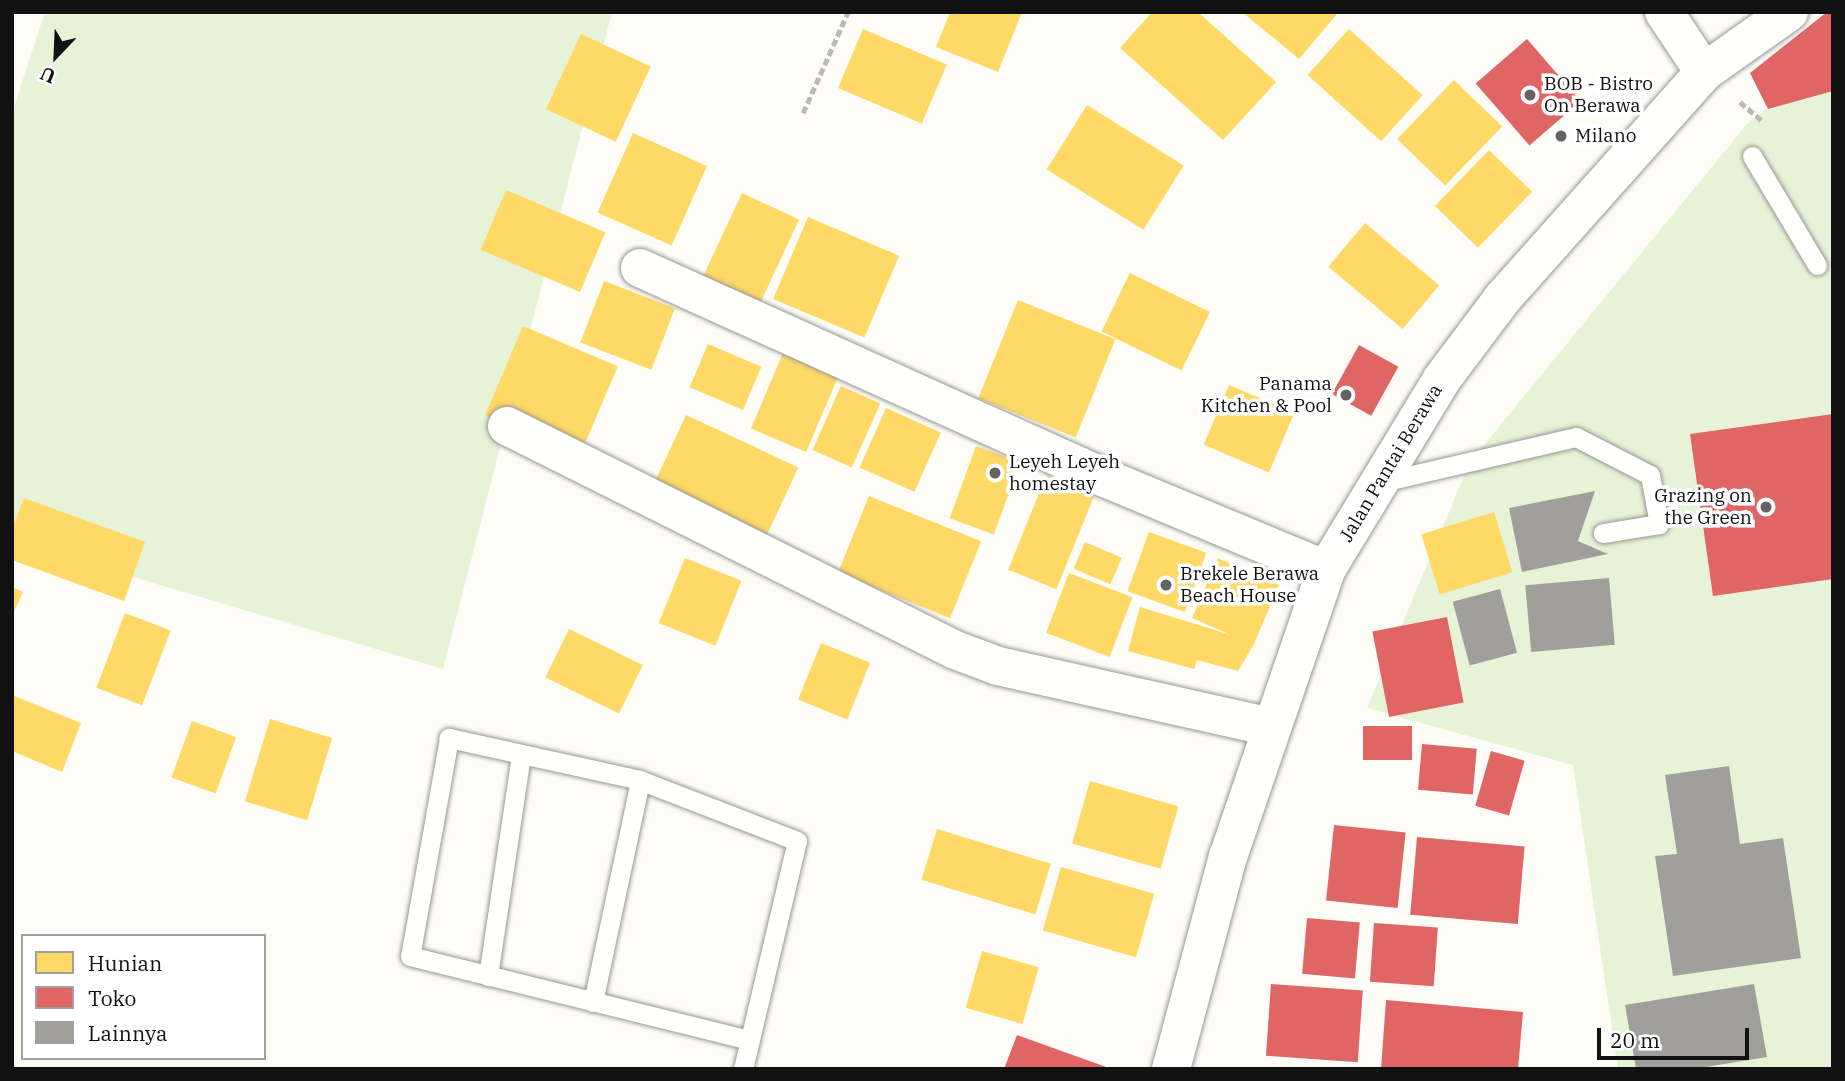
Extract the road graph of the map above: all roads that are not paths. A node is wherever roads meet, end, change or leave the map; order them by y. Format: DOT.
graph roads {
  1 [pos="1664,12"];
  2 [pos="1788,12"];
  3 [pos="1704,72"];
  4 [pos="1752,156"];
  5 [pos="1817,265"];
  6 [pos="640,268"];
  7 [pos="507,426"];
  8 [pos="1381,482"];
  9 [pos="1603,533"];
  10 [pos="1326,570"];
  11 [pos="1270,727"];
  12 [pos="521,754"];
  13 [pos="640,779"];
  14 [pos="488,975"];
  15 [pos="593,1002"];
  16 [pos="750,1040"];
  17 [pos="743,1069"];
  18 [pos="1171,1069"];
  1 -- 3 [label="street"];
  2 -- 3 [label="street, Jalan Pantai Berawa"];
  3 -- 8 [label="street, Jalan Pantai Berawa"];
  4 -- 5 [label="lane"];
  6 -- 10 [label="street"];
  7 -- 11 [label="street"];
  8 -- 9 [label="lane"];
  8 -- 10 [label="street, Jalan Pantai Berawa"];
  10 -- 11 [label="street, Jalan Pantai Berawa"];
  11 -- 18 [label="street, Jalan Pantai Berawa"];
  12 -- 13 [label="lane"];
  12 -- 14 [label="lane"];
  12 -- 14 [label="lane"];
  13 -- 15 [label="lane"];
  13 -- 16 [label="lane"];
  14 -- 15 [label="lane"];
  15 -- 16 [label="lane"];
  16 -- 17 [label="lane"];
}
